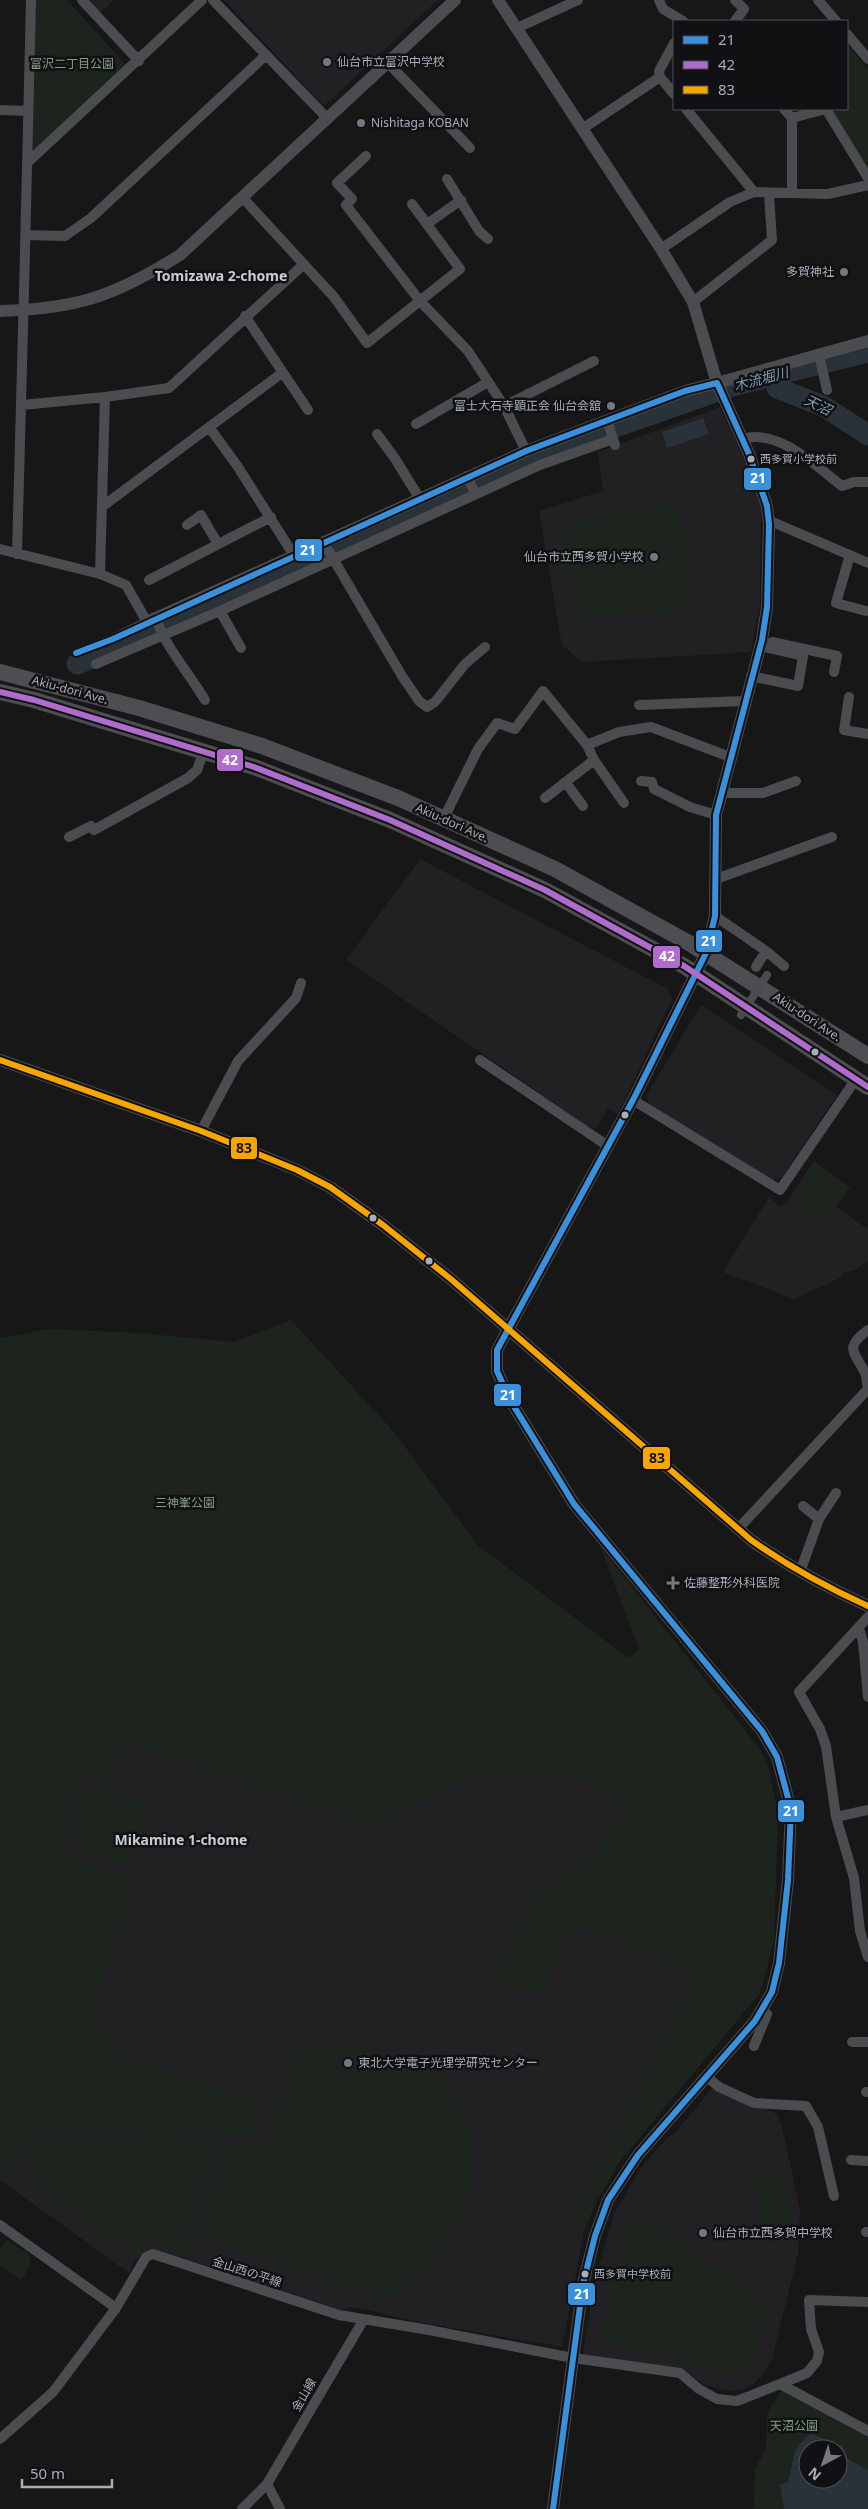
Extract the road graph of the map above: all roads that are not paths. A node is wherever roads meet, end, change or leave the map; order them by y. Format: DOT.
graph roads {
  1 [pos="31,0"];
  2 [pos="82,0"];
  3 [pos="202,0"];
  4 [pos="213,0"];
  5 [pos="455,0"];
  6 [pos="498,0"];
  7 [pos="578,0"];
  8 [pos="659,0"];
  9 [pos="735,0"];
  10 [pos="818,0"];
  11 [pos="681,20"];
  12 [pos="736,20"];
  13 [pos="835,20"];
  14 [pos="517,28"];
  15 [pos="848,35"];
  16 [pos="673,45"];
  17 [pos="266,55"];
  18 [pos="868,59"];
  19 [pos="139,61"];
  20 [pos="388,62"];
  21 [pos="660,77"];
  22 [pos="673,93"];
  23 [pos="0,110"];
  24 [pos="687,110"];
  25 [pos="785,110"];
  26 [pos="822,110"];
  27 [pos="827,110"];
  28 [pos="28,111"];
  29 [pos="327,118"];
  30 [pos="792,118"];
  31 [pos="582,129"];
  32 [pos="470,148"];
  33 [pos="366,156"];
  34 [pos="27,164"];
  35 [pos="447,178"];
  36 [pos="868,178"];
  37 [pos="868,185"];
  38 [pos="754,192"];
  39 [pos="792,193"];
  40 [pos="769,194"];
  41 [pos="242,197"];
  42 [pos="461,200"];
  43 [pos="412,204"];
  44 [pos="426,224"];
  45 [pos="25,234"];
  46 [pos="488,239"];
  47 [pos="661,248"];
  48 [pos="303,265"];
  49 [pos="420,301"];
  50 [pos="693,302"];
  51 [pos="25,310"];
  52 [pos="0,311"];
  53 [pos="245,316"];
  54 [pos="867,345"];
  55 [pos="819,357"];
  56 [pos="594,361"];
  57 [pos="282,373"];
  58 [pos="488,382"];
  59 [pos="718,384"];
  60 [pos="827,390"];
  61 [pos="105,397"];
  62 [pos="22,405"];
  63 [pos="504,406"];
  64 [pos="308,410"];
  65 [pos="608,422"];
  66 [pos="416,424"];
  67 [pos="209,427"];
  68 [pos="377,434"];
  69 [pos="743,439"];
  70 [pos="526,451"];
  71 [pos="868,482"];
  72 [pos="420,499"];
  73 [pos="103,506"];
  74 [pos="271,517"];
  75 [pos="768,520"];
  76 [pos="187,525"];
  77 [pos="218,544"];
  78 [pos="0,549"];
  79 [pos="329,551"];
  80 [pos="17,554"];
  81 [pos="850,554"];
  82 [pos="295,557"];
  83 [pos="868,562"];
  84 [pos="100,574"];
  85 [pos="149,580"];
  86 [pos="220,611"];
  87 [pos="866,611"];
  88 [pos="158,627"];
  89 [pos="761,643"];
  90 [pos="485,647"];
  91 [pos="241,648"];
  92 [pos="76,654"];
  93 [pos="96,664"];
  94 [pos="0,672"];
  95 [pos="834,672"];
  96 [pos="751,676"];
  97 [pos="0,692"];
  98 [pos="849,697"];
  99 [pos="205,700"];
  100 [pos="745,701"];
  101 [pos="639,705"];
  102 [pos="868,734"];
  103 [pos="587,745"];
  104 [pos="204,752"];
  105 [pos="730,757"];
  106 [pos="594,760"];
  107 [pos="641,781"];
  108 [pos="796,781"];
  109 [pos="566,783"];
  110 [pos="721,793"];
  111 [pos="545,798"];
  112 [pos="624,803"];
  113 [pos="584,806"];
  114 [pos="716,815"];
  115 [pos="443,820"];
  116 [pos="69,837"];
  117 [pos="832,837"];
  118 [pos="716,879"];
  119 [pos="715,916"];
  120 [pos="766,951"];
  121 [pos="706,953"];
  122 [pos="784,966"];
  123 [pos="753,972"];
  124 [pos="695,973"];
  125 [pos="766,975"];
  126 [pos="302,983"];
  127 [pos="741,1015"];
  128 [pos="868,1056"];
  129 [pos="0,1060"];
  130 [pos="480,1060"];
  131 [pos="862,1083"];
  132 [pos="633,1100"];
  133 [pos="201,1131"];
  134 [pos="608,1146"];
  135 [pos="868,1330"];
  136 [pos="508,1331"];
  137 [pos="836,1493"];
  138 [pos="803,1506"];
  139 [pos="820,1519"];
  140 [pos="738,1530"];
  141 [pos="800,1572"];
  142 [pos="868,1606"];
  143 [pos="868,1617"];
  144 [pos="859,1628"];
  145 [pos="868,1697"];
  146 [pos="868,1810"];
  147 [pos="836,1817"];
  148 [pos="868,1957"];
  149 [pos="762,2010"];
  150 [pos="852,2042"];
  151 [pos="868,2042"];
  152 [pos="754,2046"];
  153 [pos="706,2076"];
  154 [pos="851,2160"];
  155 [pos="868,2161"];
  156 [pos="834,2196"];
  157 [pos="0,2225"];
  158 [pos="868,2302"];
  159 [pos="116,2308"];
  160 [pos="364,2319"];
  161 [pos="573,2358"];
  162 [pos="780,2384"];
  163 [pos="868,2431"];
  164 [pos="0,2440"];
  165 [pos="267,2484"];
  166 [pos="242,2509"];
  167 [pos="280,2509"];
  168 [pos="553,2509"];
  1 -- 28 [label="street"];
  2 -- 19 [label="street"];
  3 -- 19 [label="street"];
  4 -- 17 [label="street"];
  5 -- 20 [label="street"];
  6 -- 14 [label="street"];
  7 -- 14 [label="street"];
  8 -- 11 [label="street"];
  9 -- 12 [label="street"];
  10 -- 13 [label="street"];
  14 -- 31 [label="street"];
  15 -- 18 [label="street"];
  16 -- 21 [label="street"];
  17 -- 29 [label="street"];
  17 -- 45 [label="street"];
  19 -- 34 [label="street"];
  20 -- 29 [label="street"];
  20 -- 32 [label="street"];
  21 -- 22 [label="street"];
  21 -- 31 [label="street"];
  23 -- 28 [label="street"];
  24 -- 38 [label="street"];
  25 -- 30 [label="street"];
  26 -- 30 [label="street"];
  27 -- 36 [label="street"];
  28 -- 34 [label="street"];
  29 -- 41 [label="street"];
  30 -- 39 [label="street"];
  31 -- 47 [label="street"];
  33 -- 49 [label="street"];
  34 -- 45 [label="street"];
  35 -- 42 [label="street"];
  37 -- 39 [label="street"];
  38 -- 40 [label="street"];
  38 -- 47 [label="street"];
  39 -- 40 [label="street"];
  40 -- 50 [label="street"];
  41 -- 48 [label="street"];
  41 -- 51 [label="street"];
  42 -- 44 [label="street"];
  42 -- 46 [label="street"];
  43 -- 44 [label="street"];
  44 -- 49 [label="street"];
  45 -- 51 [label="street"];
  47 -- 50 [label="street"];
  48 -- 49 [label="street"];
  48 -- 53 [label="street"];
  49 -- 58 [label="street"];
  50 -- 59 [label="street"];
  51 -- 52 [label="street"];
  51 -- 62 [label="street"];
  53 -- 57 [label="street"];
  53 -- 61 [label="street"];
  54 -- 55 [label="street"];
  55 -- 59 [label="street"];
  55 -- 60 [label="street"];
  56 -- 63 [label="street"];
  57 -- 64 [label="street"];
  57 -- 67 [label="street"];
  58 -- 63 [label="street"];
  58 -- 66 [label="street"];
  59 -- 65 [label="street"];
  59 -- 69 [label="street"];
  61 -- 62 [label="street"];
  61 -- 73 [label="street"];
  62 -- 80 [label="street"];
  63 -- 70 [label="street"];
  65 -- 70 [label="street"];
  65 -- 79 [label="street"];
  67 -- 73 [label="street"];
  67 -- 74 [label="street"];
  68 -- 72 [label="street"];
  69 -- 71 [label="street"];
  69 -- 75 [label="street"];
  70 -- 72 [label="street"];
  72 -- 79 [label="street"];
  73 -- 84 [label="street"];
  74 -- 77 [label="street"];
  74 -- 82 [label="street"];
  75 -- 81 [label="street"];
  75 -- 89 [label="street"];
  76 -- 77 [label="street"];
  77 -- 85 [label="street"];
  78 -- 80 [label="street"];
  79 -- 82 [label="street"];
  79 -- 86 [label="street"];
  79 -- 90 [label="street"];
  80 -- 84 [label="street"];
  81 -- 83 [label="street"];
  81 -- 87 [label="street"];
  82 -- 88 [label="street"];
  84 -- 88 [label="street"];
  86 -- 88 [label="street"];
  86 -- 91 [label="street"];
  88 -- 92 [label="street"];
  88 -- 93 [label="street"];
  88 -- 99 [label="street"];
  89 -- 95 [label="street"];
  89 -- 96 [label="street"];
  89 -- 96 [label="street"];
  94 -- 115 [label="highway, Akiu-dori Ave."];
  96 -- 100 [label="street"];
  97 -- 104 [label="highway, Akiu-dori Ave."];
  98 -- 102 [label="street"];
  100 -- 101 [label="street"];
  100 -- 105 [label="street"];
  103 -- 105 [label="street"];
  103 -- 106 [label="street"];
  103 -- 115 [label="street"];
  104 -- 116 [label="street"];
  104 -- 124 [label="highway, Akiu-dori Ave."];
  105 -- 110 [label="street"];
  106 -- 109 [label="street"];
  106 -- 112 [label="street"];
  107 -- 114 [label="street"];
  108 -- 110 [label="street"];
  109 -- 111 [label="street"];
  109 -- 113 [label="street"];
  110 -- 114 [label="street"];
  114 -- 118 [label="street"];
  115 -- 121 [label="highway, Akiu-dori Ave."];
  117 -- 118 [label="street"];
  118 -- 119 [label="street"];
  119 -- 120 [label="street"];
  119 -- 121 [label="street"];
  120 -- 122 [label="street"];
  120 -- 123 [label="street"];
  121 -- 123 [label="highway, Akiu-dori Ave."];
  121 -- 124 [label="street"];
  123 -- 128 [label="highway, Akiu-dori Ave."];
  124 -- 131 [label="highway, Akiu-dori Ave."];
  124 -- 132 [label="street"];
  125 -- 127 [label="street, bridge"];
  126 -- 133 [label="street"];
  129 -- 133 [label="street"];
  130 -- 134 [label="street"];
  131 -- 132 [label="street"];
  132 -- 134 [label="street"];
  133 -- 136 [label="street"];
  134 -- 136 [label="street"];
  135 -- 140 [label="street"];
  136 -- 140 [label="street"];
  136 -- 149 [label="street"];
  137 -- 139 [label="street"];
  138 -- 139 [label="street"];
  139 -- 141 [label="street"];
  140 -- 141 [label="street"];
  141 -- 142 [label="street"];
  143 -- 144 [label="street"];
  144 -- 145 [label="street"];
  144 -- 147 [label="street"];
  146 -- 147 [label="street"];
  147 -- 148 [label="street"];
  149 -- 152 [label="street"];
  149 -- 153 [label="street"];
  150 -- 151 [label="street"];
  153 -- 156 [label="street"];
  153 -- 161 [label="street"];
  154 -- 155 [label="street"];
  157 -- 159 [label="street"];
  158 -- 162 [label="street, 金山西の平線"];
  159 -- 160 [label="street, 金山西の平線"];
  159 -- 164 [label="street, 金山西の平線"];
  160 -- 161 [label="street, 金山西の平線"];
  160 -- 165 [label="street, 金山線"];
  161 -- 162 [label="street, 金山西の平線"];
  161 -- 168 [label="street"];
  162 -- 163 [label="street"];
  165 -- 166 [label="street, 金山線"];
  165 -- 167 [label="street"];
}
